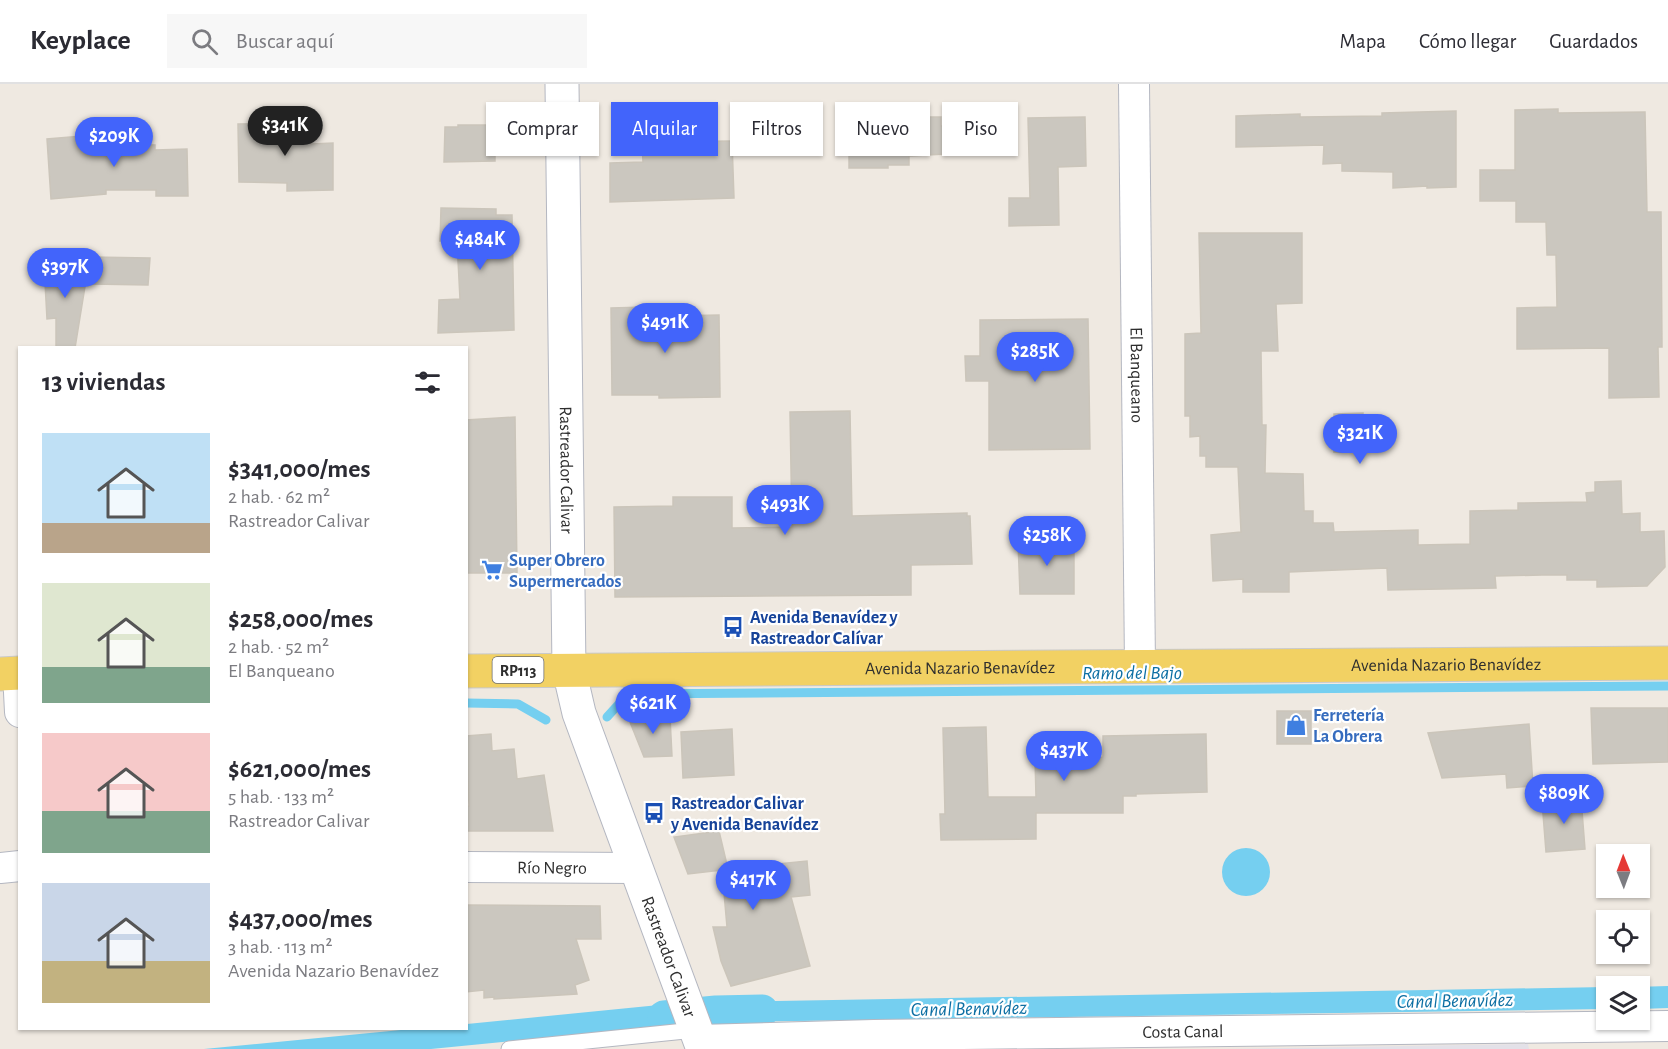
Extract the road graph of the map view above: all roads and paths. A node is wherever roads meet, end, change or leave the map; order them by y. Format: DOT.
graph roads {
  1 [pos="562,84"];
  2 [pos="1134,84"];
  3 [pos="1668,663"];
  4 [pos="1140,667"];
  5 [pos="569,670"];
  6 [pos="468,671"];
  7 [pos="12,673"];
  8 [pos="18,702"];
  9 [pos="18,866"];
  10 [pos="468,867"];
  11 [pos="0,868"];
  12 [pos="635,868"];
  13 [pos="1668,1026"];
  14 [pos="695,1029"];
  15 [pos="510,1049"];
  1 -- 5 [label="main road, Rastreador Calivar"];
  2 -- 4 [label="street, El Banqueano"];
  3 -- 4 [label="main road, Avenida Nazario Benavídez / RP113"];
  4 -- 5 [label="main road, Avenida Nazario Benavídez / RP113"];
  5 -- 6 [label="main road, Avenida Nazario Benavídez / RP113"];
  5 -- 12 [label="main road, Rastreador Calivar"];
  7 -- 8 [label="street"];
  9 -- 11 [label="street"];
  10 -- 12 [label="street, Río Negro"];
  12 -- 14 [label="main road, Rastreador Calivar"];
  13 -- 14 [label="street, Costa Canal"];
  14 -- 15 [label="lane, Costa Canal"];
}
